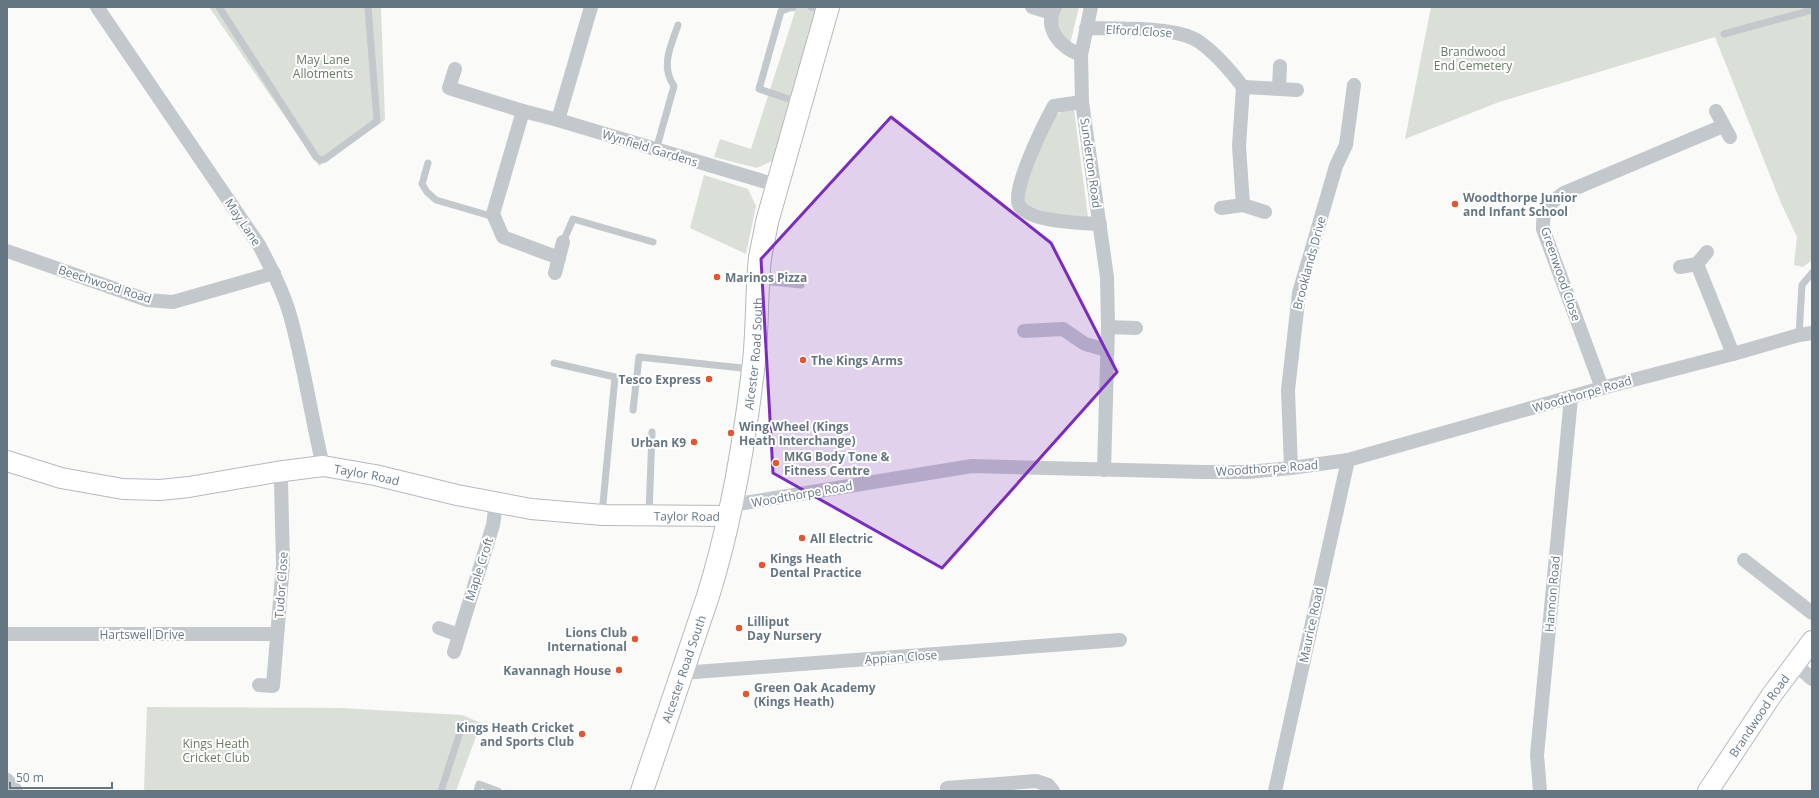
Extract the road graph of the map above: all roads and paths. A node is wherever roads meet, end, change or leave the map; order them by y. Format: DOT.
graph roads {
  1 [pos="96,7"];
  2 [pos="219,7"];
  3 [pos="368,7"];
  4 [pos="591,7"];
  5 [pos="793,7"];
  6 [pos="1032,7"];
  7 [pos="1091,7"];
  8 [pos="822,8"];
  9 [pos="1053,10"];
  10 [pos="1812,10"];
  11 [pos="678,25"];
  12 [pos="1086,28"];
  13 [pos="1724,34"];
  14 [pos="1081,55"];
  15 [pos="1280,66"];
  16 [pos="455,69"];
  17 [pos="1354,85"];
  18 [pos="1243,87"];
  19 [pos="1279,88"];
  20 [pos="1297,90"];
  21 [pos="800,102"];
  22 [pos="1082,102"];
  23 [pos="523,111"];
  24 [pos="1716,111"];
  25 [pos="558,120"];
  26 [pos="656,150"];
  27 [pos="428,163"];
  28 [pos="776,185"];
  29 [pos="1243,205"];
  30 [pos="1222,208"];
  31 [pos="1265,212"];
  32 [pos="494,217"];
  33 [pos="1100,224"];
  34 [pos="563,242"];
  35 [pos="653,242"];
  36 [pos="7,251"];
  37 [pos="1707,252"];
  38 [pos="559,258"];
  39 [pos="1697,264"];
  40 [pos="1680,267"];
  41 [pos="274,273"];
  42 [pos="555,273"];
  43 [pos="1812,273"];
  44 [pos="759,280"];
  45 [pos="801,285"];
  46 [pos="1108,327"];
  47 [pos="1136,328"];
  48 [pos="1024,331"];
  49 [pos="1806,334"];
  50 [pos="1107,350"];
  51 [pos="1734,354"];
  52 [pos="554,363"];
  53 [pos="753,369"];
  54 [pos="1602,388"];
  55 [pos="1571,398"];
  56 [pos="633,410"];
  57 [pos="652,432"];
  58 [pos="1348,460"];
  59 [pos="7,461"];
  60 [pos="323,466"];
  61 [pos="1291,468"];
  62 [pos="1104,470"];
  63 [pos="276,472"];
  64 [pos="496,503"];
  65 [pos="731,511"];
  66 [pos="602,515"];
  67 [pos="649,515"];
  68 [pos="1744,560"];
  69 [pos="1812,613"];
  70 [pos="439,628"];
  71 [pos="7,634"];
  72 [pos="277,634"];
  73 [pos="459,635"];
  74 [pos="1120,640"];
  75 [pos="1812,641"];
  76 [pos="454,652"];
  77 [pos="1794,663"];
  78 [pos="682,673"];
  79 [pos="1812,679"];
  80 [pos="259,685"];
  81 [pos="462,726"];
  82 [pos="7,780"];
  83 [pos="947,788"];
  84 [pos="16,791"];
  85 [pos="441,791"];
  86 [pos="477,791"];
  87 [pos="498,791"];
  88 [pos="642,791"];
  89 [pos="1053,791"];
  90 [pos="1275,791"];
  91 [pos="1540,791"];
  92 [pos="1708,791"];
  1 -- 41 [label="street, May Lane"];
  2 -- 3 [label="lane"];
  4 -- 25 [label="street"];
  5 -- 21 [label="lane"];
  6 -- 9 [label="street"];
  7 -- 12 [label="street, Sunderton Road"];
  8 -- 21 [label="highway, Alcester Road South"];
  9 -- 14 [label="street"];
  10 -- 13 [label="lane"];
  11 -- 26 [label="lane"];
  12 -- 14 [label="street, Sunderton Road"];
  12 -- 18 [label="street, Elford Close"];
  14 -- 22 [label="street, Sunderton Road"];
  15 -- 19 [label="street"];
  16 -- 23 [label="street, Wynfield Gardens"];
  17 -- 61 [label="street, Brooklands Drive"];
  18 -- 19 [label="street"];
  18 -- 29 [label="street"];
  19 -- 20 [label="street"];
  21 -- 28 [label="highway, Alcester Road South"];
  22 -- 33 [label="street, Sunderton Road"];
  22 -- 33 [label="street, Sunderton Road"];
  23 -- 25 [label="street, Wynfield Gardens"];
  23 -- 32 [label="street"];
  24 -- 54 [label="street, Greenwood Close"];
  25 -- 26 [label="street, Wynfield Gardens"];
  26 -- 28 [label="street, Wynfield Gardens"];
  27 -- 32 [label="lane"];
  28 -- 44 [label="highway, Alcester Road South"];
  29 -- 30 [label="street"];
  29 -- 31 [label="street"];
  32 -- 38 [label="street"];
  33 -- 46 [label="street, Sunderton Road"];
  34 -- 35 [label="lane"];
  34 -- 38 [label="street"];
  36 -- 41 [label="street, Beechwood Road"];
  37 -- 39 [label="street"];
  38 -- 42 [label="street"];
  39 -- 40 [label="street"];
  39 -- 51 [label="street"];
  41 -- 60 [label="street, May Lane"];
  43 -- 49 [label="lane"];
  44 -- 45 [label="lane"];
  44 -- 53 [label="highway, Alcester Road South"];
  46 -- 47 [label="street"];
  46 -- 50 [label="street, Sunderton Road"];
  48 -- 50 [label="street"];
  49 -- 51 [label="street, Woodthorpe Road"];
  50 -- 62 [label="street, Sunderton Road"];
  51 -- 54 [label="street, Woodthorpe Road"];
  52 -- 66 [label="lane"];
  53 -- 56 [label="lane"];
  53 -- 65 [label="highway, Alcester Road South"];
  54 -- 55 [label="street, Woodthorpe Road"];
  55 -- 58 [label="street, Woodthorpe Road"];
  55 -- 91 [label="street, Hannon Road"];
  57 -- 67 [label="lane"];
  58 -- 61 [label="street, Woodthorpe Road"];
  58 -- 90 [label="street, Maurice Road"];
  59 -- 63 [label="street, Taylor Road"];
  60 -- 63 [label="street, Taylor Road"];
  60 -- 64 [label="street, Taylor Road"];
  61 -- 62 [label="street, Woodthorpe Road"];
  62 -- 65 [label="street, Woodthorpe Road"];
  63 -- 72 [label="street, Tudor Close"];
  64 -- 66 [label="street, Taylor Road"];
  64 -- 73 [label="street, Maple Croft"];
  65 -- 67 [label="street, Taylor Road"];
  65 -- 78 [label="highway, Alcester Road South"];
  66 -- 67 [label="street, Taylor Road"];
  68 -- 69 [label="street"];
  70 -- 73 [label="street"];
  71 -- 72 [label="street, Hartswell Drive"];
  72 -- 80 [label="street, Tudor Close"];
  73 -- 76 [label="street, Maple Croft"];
  74 -- 78 [label="street, Appian Close"];
  75 -- 77 [label="street, Brandwood Road"];
  77 -- 79 [label="street"];
  77 -- 92 [label="street, Brandwood Road"];
  78 -- 88 [label="highway, Alcester Road South"];
  81 -- 85 [label="lane"];
  82 -- 84 [label="street"];
  83 -- 89 [label="street"];
  86 -- 87 [label="lane"];
}
